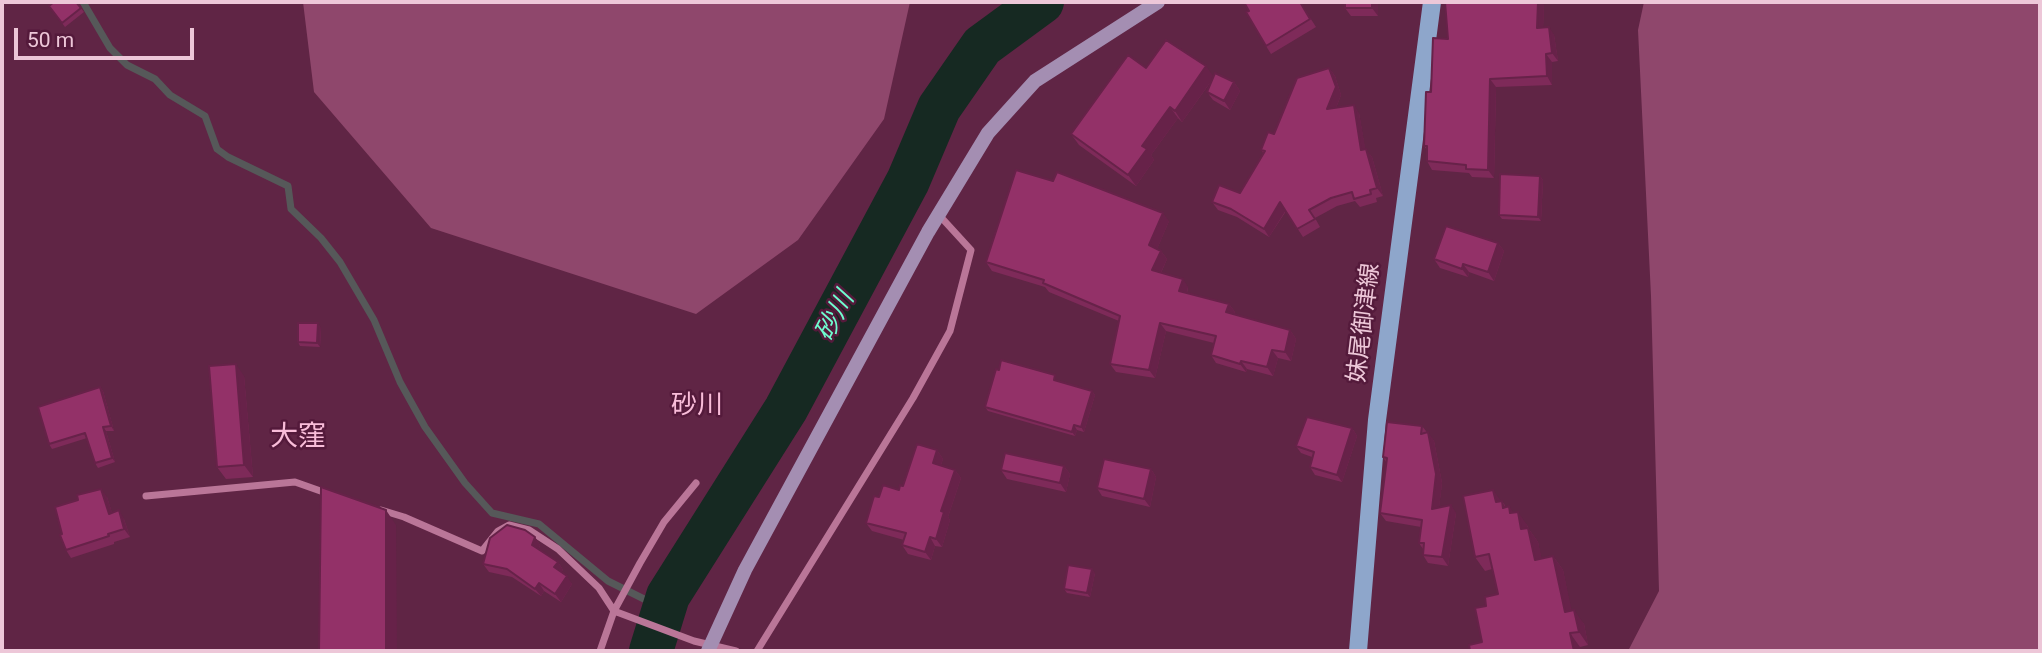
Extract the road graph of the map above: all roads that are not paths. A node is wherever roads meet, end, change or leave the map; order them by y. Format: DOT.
graph roads {
  1 [pos="1158,2"];
  2 [pos="1432,2"];
  3 [pos="938,215"];
  4 [pos="696,483"];
  5 [pos="334,495"];
  6 [pos="146,496"];
  7 [pos="369,506"];
  8 [pos="614,611"];
  9 [pos="709,649"];
  10 [pos="600,651"];
  11 [pos="736,651"];
  12 [pos="757,651"];
  13 [pos="1358,651"];
  1 -- 3 [label="street"];
  2 -- 13 [label="main road, 妹尾御津線"];
  3 -- 9 [label="street"];
  3 -- 12 [label="street"];
  4 -- 8 [label="street"];
  5 -- 6 [label="street"];
  7 -- 8 [label="street"];
  8 -- 9 [label="street"];
  8 -- 10 [label="street"];
  9 -- 11 [label="street"];
}
